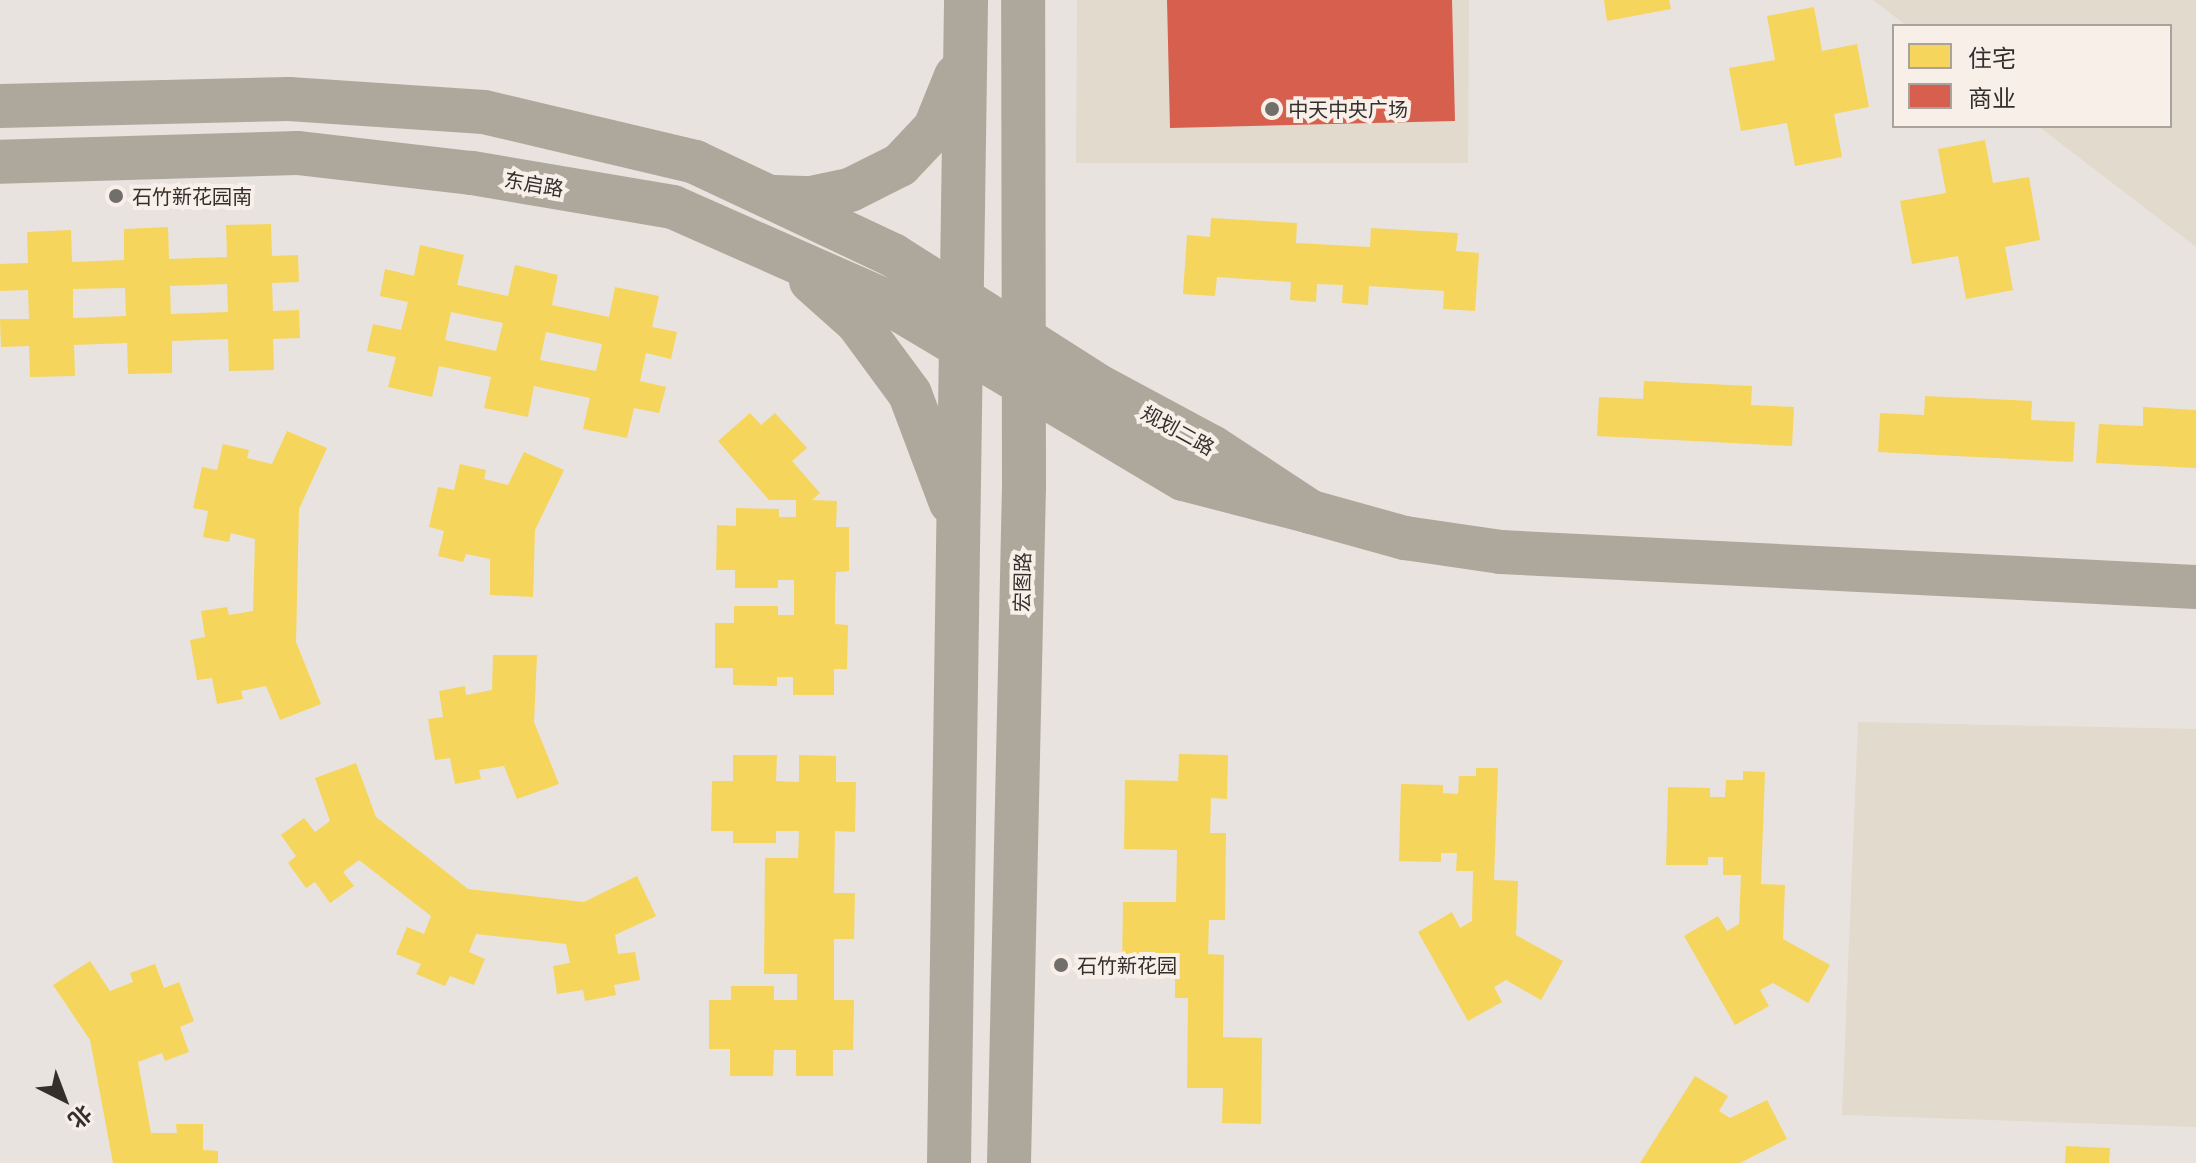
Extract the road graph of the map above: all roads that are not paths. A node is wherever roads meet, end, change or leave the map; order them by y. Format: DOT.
graph roads {
  1 [pos="966,0"];
  2 [pos="1023,0"];
  3 [pos="965,56"];
  4 [pos="0,106"];
  5 [pos="0,162"];
  6 [pos="768,196"];
  7 [pos="782,255"];
  8 [pos="964,299"];
  9 [pos="1025,337"];
  10 [pos="963,348"];
  11 [pos="1024,385"];
  12 [pos="1311,512"];
  13 [pos="961,538"];
  14 [pos="2196,587"];
  15 [pos="949,1163"];
  16 [pos="1009,1163"];
  1 -- 3 [label="main road"];
  2 -- 9 [label="main road, 宏图路"];
  3 -- 6 [label="main road"];
  3 -- 8 [label="main road"];
  4 -- 6 [label="main road"];
  5 -- 7 [label="main road, 东启路"];
  6 -- 8 [label="main road, 规划二路"];
  7 -- 10 [label="main road, 东启路"];
  7 -- 13 [label="main road"];
  8 -- 9 [label="main road, 规划二路"];
  8 -- 10 [label="main road"];
  9 -- 11 [label="main road, 宏图路"];
  9 -- 12 [label="main road, 规划二路"];
  10 -- 11 [label="main road, 东启路"];
  10 -- 13 [label="main road"];
  11 -- 12 [label="main road, 规划二路"];
  11 -- 16 [label="main road, 宏图路"];
  12 -- 14 [label="main road"];
  13 -- 15 [label="main road"];
}
